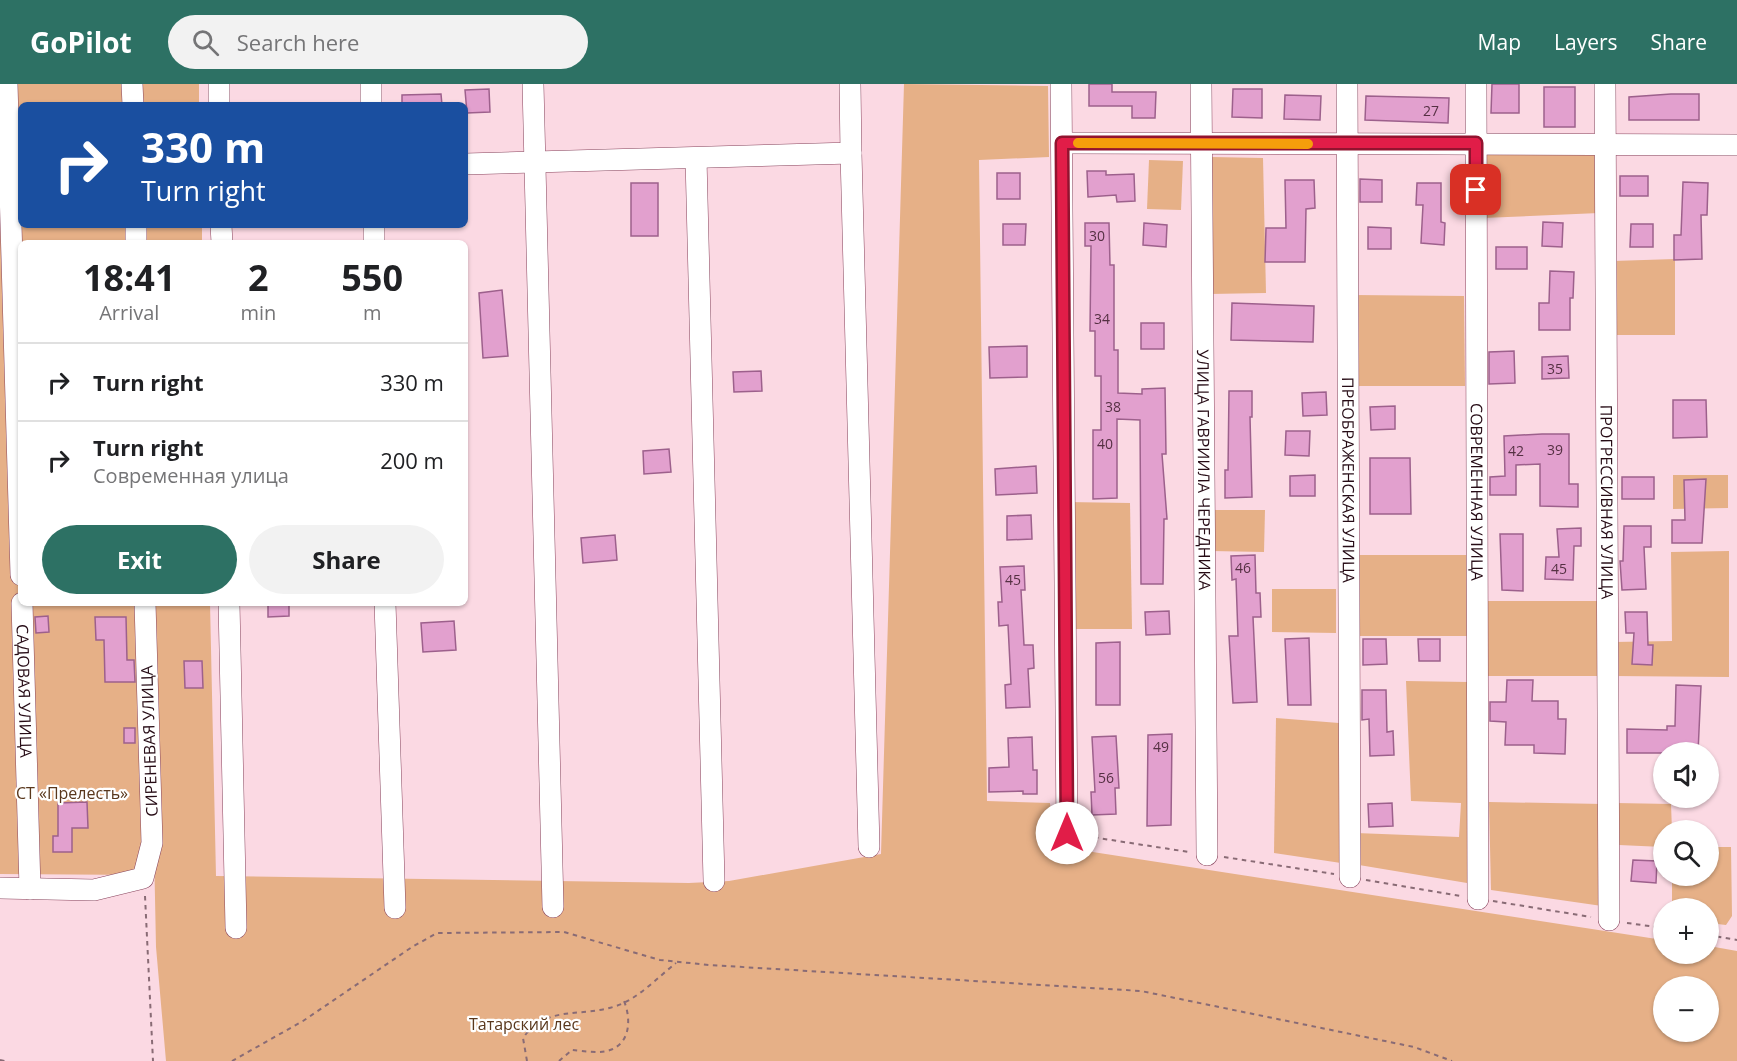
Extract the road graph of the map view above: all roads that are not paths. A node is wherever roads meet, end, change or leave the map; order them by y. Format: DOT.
graph roads {
  1 [pos="7,84"];
  2 [pos="132,84"];
  3 [pos="219,84"];
  4 [pos="371,84"];
  5 [pos="533,84"];
  6 [pos="850,84"];
  7 [pos="1061,84"];
  8 [pos="1201,84"];
  9 [pos="1347,84"];
  10 [pos="1476,84"];
  11 [pos="1605,84"];
  12 [pos="133,102"];
  13 [pos="219,102"];
  14 [pos="371,102"];
  15 [pos="1062,143"];
  16 [pos="1201,143"];
  17 [pos="1476,143"];
  18 [pos="1348,144"];
  19 [pos="1605,144"];
  20 [pos="1737,145"];
  21 [pos="851,153"];
  22 [pos="696,158"];
  23 [pos="536,162"];
  24 [pos="468,164"];
  25 [pos="18,471"];
  26 [pos="22,606"];
  27 [pos="145,606"];
  28 [pos="229,606"];
  29 [pos="385,606"];
  30 [pos="1067,833"];
  31 [pos="869,847"];
  32 [pos="1207,855"];
  33 [pos="1350,877"];
  34 [pos="714,881"];
  35 [pos="0,888"];
  36 [pos="30,889"];
  37 [pos="1478,899"];
  38 [pos="553,907"];
  39 [pos="395,908"];
  40 [pos="1610,920"];
  41 [pos="236,928"];
  1 -- 25 [label="street"];
  2 -- 12 [label="street"];
  3 -- 13 [label="street"];
  4 -- 14 [label="street"];
  5 -- 23 [label="street"];
  6 -- 21 [label="street"];
  7 -- 15 [label="street"];
  8 -- 16 [label="street, УЛИЦА ГАВРИИЛА ЧЕРЕДНИКА"];
  9 -- 18 [label="street, ПРЕОБРАЖЕНСКАЯ УЛИЦА"];
  10 -- 17 [label="street, СОВРЕМЕННАЯ УЛИЦА"];
  11 -- 19 [label="street, ПРОГРЕССИВНАЯ УЛИЦА"];
  15 -- 16 [label="street"];
  15 -- 30 [label="street"];
  16 -- 18 [label="street"];
  16 -- 32 [label="street, УЛИЦА ГАВРИИЛА ЧЕРЕДНИКА"];
  17 -- 18 [label="street"];
  17 -- 19 [label="street"];
  17 -- 37 [label="street, СОВРЕМЕННАЯ УЛИЦА"];
  18 -- 33 [label="street, ПРЕОБРАЖЕНСКАЯ УЛИЦА"];
  19 -- 20 [label="street"];
  19 -- 40 [label="street, ПРОГРЕССИВНАЯ УЛИЦА"];
  21 -- 22 [label="street"];
  21 -- 31 [label="street"];
  22 -- 23 [label="street"];
  22 -- 34 [label="street"];
  23 -- 24 [label="street"];
  23 -- 38 [label="street"];
  26 -- 36 [label="street, САДОВАЯ УЛИЦА"];
  27 -- 36 [label="street, СИРЕНЕВАЯ УЛИЦА"];
  28 -- 41 [label="street"];
  29 -- 39 [label="street"];
  35 -- 36 [label="street"];
}
